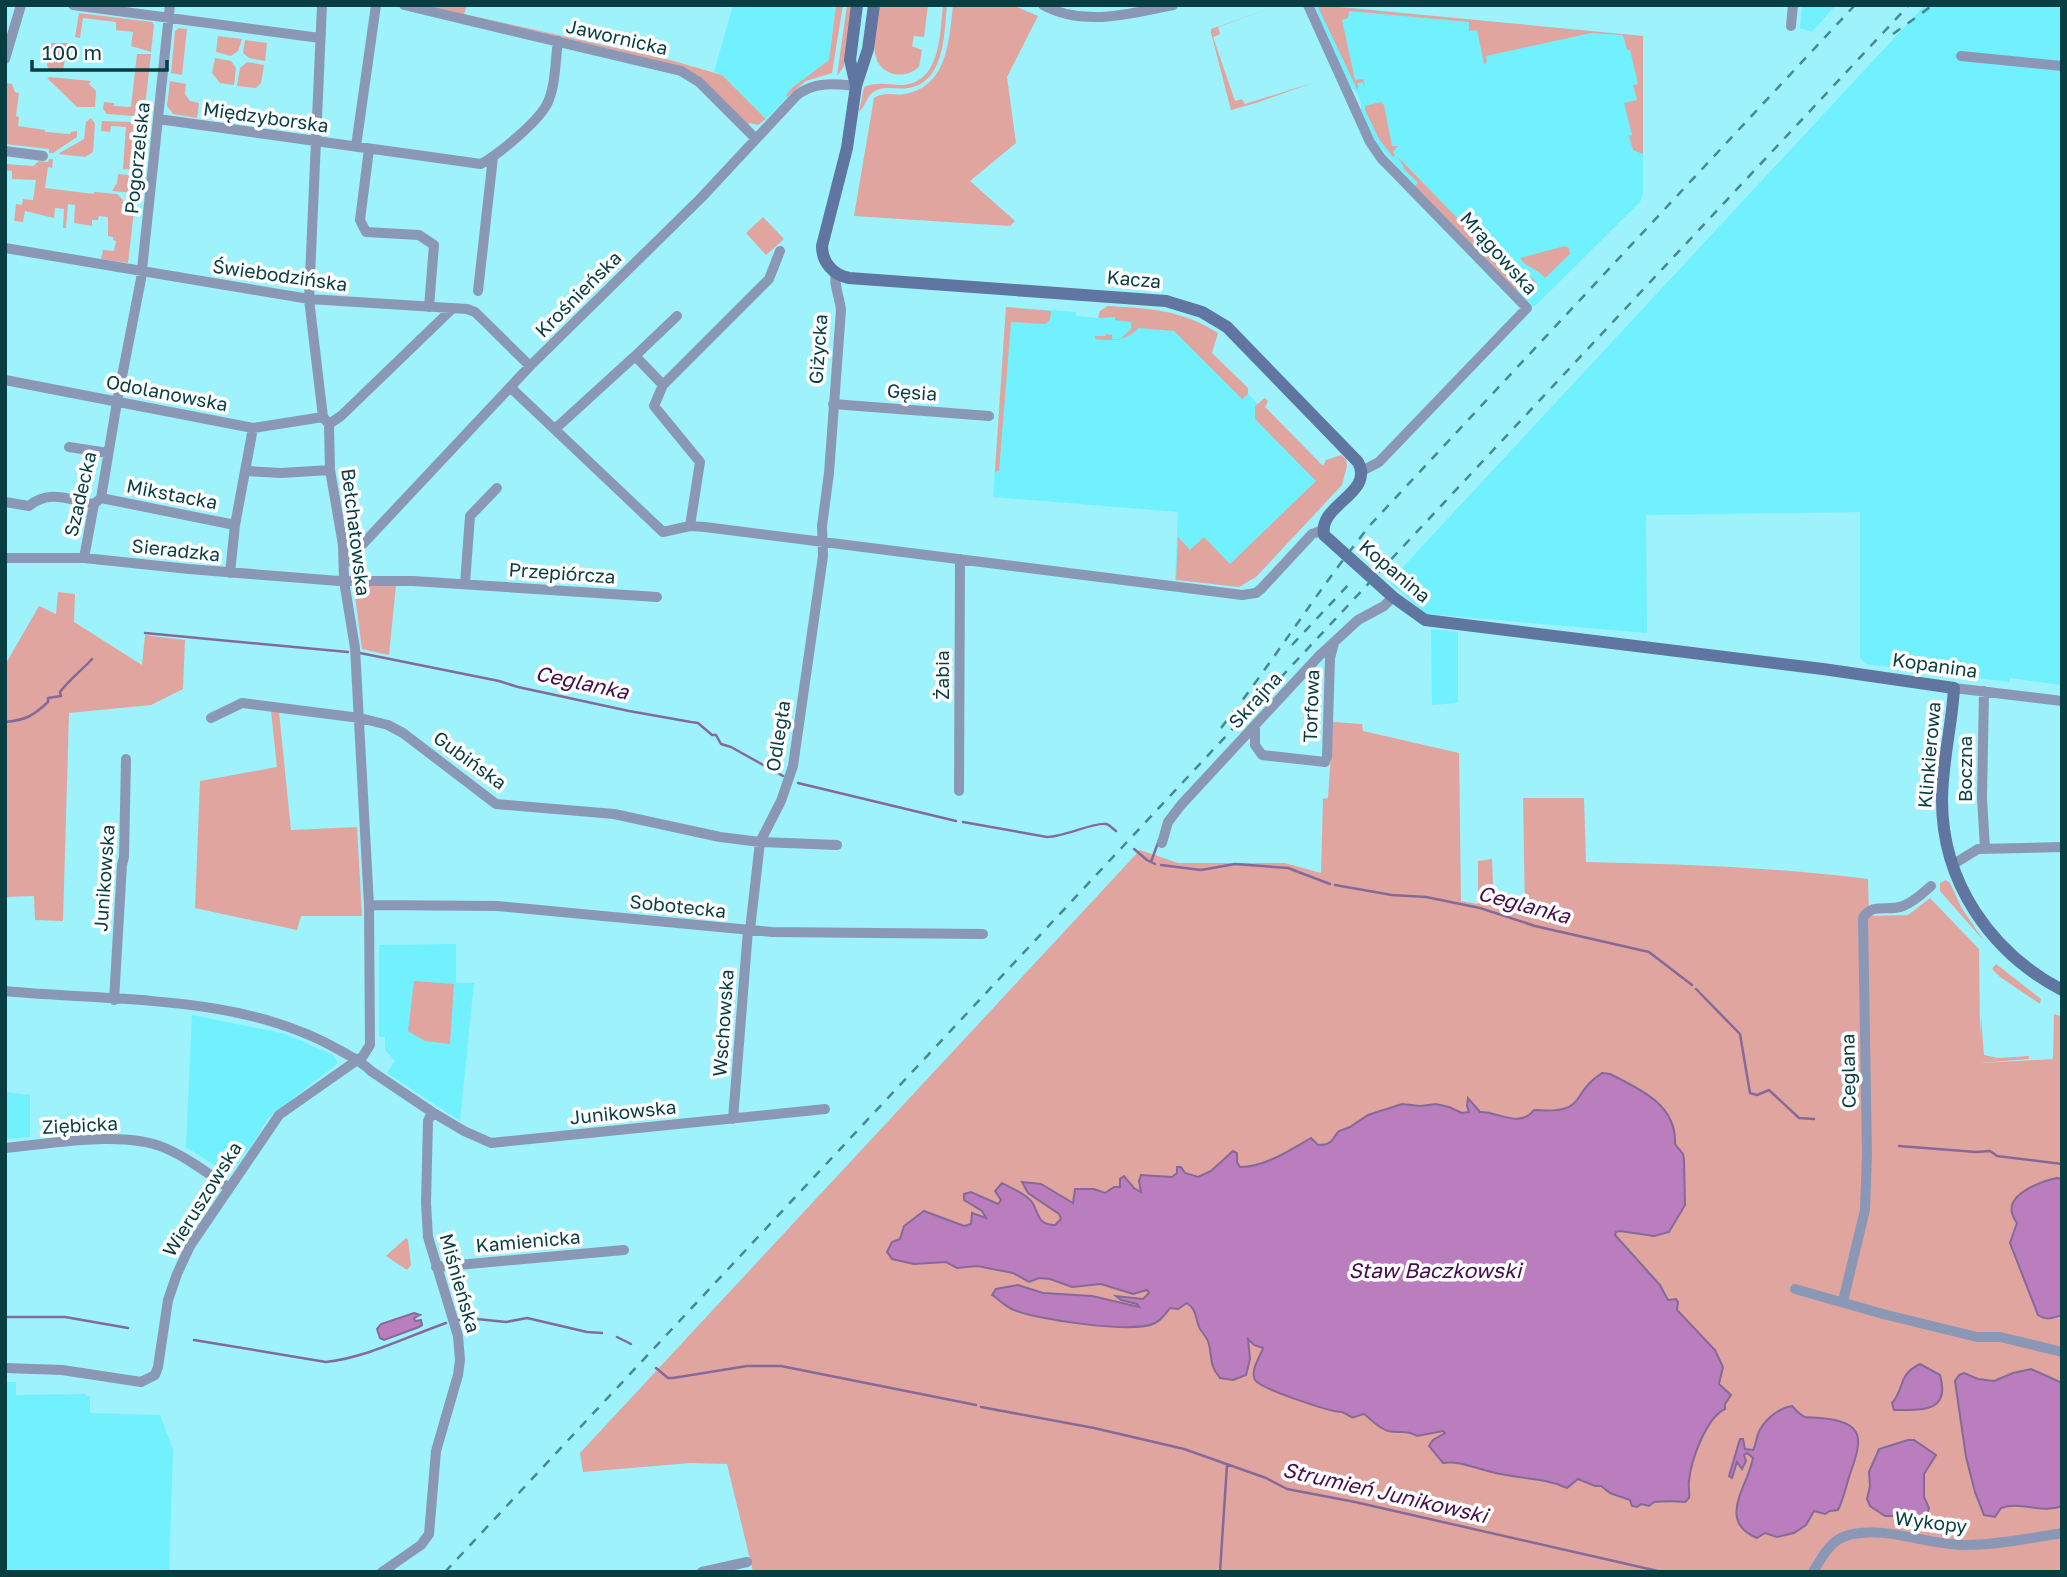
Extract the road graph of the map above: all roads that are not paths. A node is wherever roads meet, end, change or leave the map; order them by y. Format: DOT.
graph roads {
  1 [pos="21,5"];
  2 [pos="73,5"];
  3 [pos="170,5"];
  4 [pos="322,5"];
  5 [pos="376,5"];
  6 [pos="404,5"];
  7 [pos="857,5"];
  8 [pos="874,5"];
  9 [pos="1043,5"];
  10 [pos="1173,5"];
  11 [pos="1308,5"];
  12 [pos="1793,5"];
  13 [pos="169,18"];
  14 [pos="1791,26"];
  15 [pos="320,38"];
  16 [pos="558,41"];
  17 [pos="1961,56"];
  18 [pos="5,59"];
  19 [pos="850,60"];
  20 [pos="2062,66"];
  21 [pos="832,83"];
  22 [pos="856,86"];
  23 [pos="159,119"];
  24 [pos="756,139"];
  25 [pos="317,142"];
  26 [pos="356,146"];
  27 [pos="369,149"];
  28 [pos="5,151"];
  29 [pos="43,156"];
  30 [pos="493,157"];
  31 [pos="5,248"];
  32 [pos="780,251"];
  33 [pos="142,273"];
  34 [pos="836,274"];
  35 [pos="478,292"];
  36 [pos="309,299"];
  37 [pos="429,307"];
  38 [pos="454,308"];
  39 [pos="677,316"];
  40 [pos="634,357"];
  41 [pos="530,366"];
  42 [pos="5,380"];
  43 [pos="663,385"];
  44 [pos="510,387"];
  45 [pos="117,401"];
  46 [pos="834,404"];
  47 [pos="989,415"];
  48 [pos="326,420"];
  49 [pos="253,428"];
  50 [pos="555,429"];
  51 [pos="69,447"];
  52 [pos="108,453"];
  53 [pos="330,470"];
  54 [pos="246,471"];
  55 [pos="1362,471"];
  56 [pos="497,488"];
  57 [pos="98,501"];
  58 [pos="5,502"];
  59 [pos="235,525"];
  60 [pos="690,526"];
  61 [pos="1323,530"];
  62 [pos="823,541"];
  63 [pos="5,558"];
  64 [pos="84,558"];
  65 [pos="960,559"];
  66 [pos="344,564"];
  67 [pos="230,573"];
  68 [pos="344,581"];
  69 [pos="465,584"];
  70 [pos="657,597"];
  71 [pos="1393,597"];
  72 [pos="1334,642"];
  73 [pos="1954,688"];
  74 [pos="1984,691"];
  75 [pos="2062,701"];
  76 [pos="211,718"];
  77 [pos="360,718"];
  78 [pos="1255,727"];
  79 [pos="126,759"];
  80 [pos="959,791"];
  81 [pos="760,842"];
  82 [pos="1162,843"];
  83 [pos="837,845"];
  84 [pos="2062,847"];
  85 [pos="1985,848"];
  86 [pos="1952,865"];
  87 [pos="1931,886"];
  88 [pos="369,905"];
  89 [pos="749,930"];
  90 [pos="983,934"];
  91 [pos="2062,990"];
  92 [pos="5,991"];
  93 [pos="114,1000"];
  94 [pos="357,1060"];
  95 [pos="825,1109"];
  96 [pos="432,1112"];
  97 [pos="733,1119"];
  98 [pos="5,1148"];
  99 [pos="229,1188"];
  100 [pos="624,1250"];
  101 [pos="436,1267"];
  102 [pos="1795,1289"];
  103 [pos="1843,1301"];
  104 [pos="2062,1352"];
  105 [pos="5,1368"];
  106 [pos="2062,1533"];
  107 [pos="747,1562"];
  108 [pos="382,1572"];
  109 [pos="702,1572"];
  110 [pos="1813,1572"];
  1 -- 18 [label="street"];
  2 -- 13 [label="street"];
  3 -- 13 [label="street, Pogorzelska"];
  4 -- 15 [label="street, Bełchatowska"];
  5 -- 26 [label="street"];
  6 -- 16 [label="street, Jawornicka"];
  7 -- 19 [label="street"];
  8 -- 22 [label="street"];
  9 -- 10 [label="street"];
  11 -- 55 [label="street, Mrągowska"];
  12 -- 14 [label="street"];
  13 -- 15 [label="street"];
  13 -- 23 [label="street, Pogorzelska"];
  15 -- 25 [label="street, Bełchatowska"];
  16 -- 24 [label="street, Jawornicka"];
  16 -- 30 [label="street"];
  17 -- 20 [label="street"];
  19 -- 21 [label="street"];
  19 -- 22 [label="street"];
  21 -- 22 [label="street, Krośnieńska"];
  21 -- 24 [label="street, Krośnieńska"];
  22 -- 34 [label="street, Giżycka"];
  23 -- 25 [label="street, Międzyborska"];
  23 -- 33 [label="street, Pogorzelska"];
  24 -- 41 [label="street, Krośnieńska"];
  25 -- 26 [label="street, Międzyborska"];
  25 -- 36 [label="street, Bełchatowska"];
  26 -- 27 [label="street, Międzyborska"];
  27 -- 30 [label="street, Międzyborska"];
  27 -- 37 [label="street"];
  28 -- 29 [label="street"];
  30 -- 35 [label="street"];
  31 -- 33 [label="street, Świebodzińska"];
  32 -- 43 [label="street"];
  33 -- 36 [label="street, Świebodzińska"];
  33 -- 45 [label="street, Szadecka"];
  34 -- 46 [label="street, Giżycka"];
  34 -- 55 [label="street, Kacza"];
  36 -- 37 [label="street, Świebodzińska"];
  36 -- 48 [label="street, Bełchatowska"];
  37 -- 38 [label="street, Świebodzińska"];
  38 -- 41 [label="street, Świebodzińska"];
  38 -- 48 [label="street"];
  39 -- 40 [label="street"];
  40 -- 43 [label="street"];
  40 -- 50 [label="street"];
  41 -- 44 [label="street, Krośnieńska"];
  42 -- 45 [label="street, Odolanowska"];
  43 -- 60 [label="street"];
  44 -- 50 [label="street"];
  44 -- 66 [label="street, Krośnieńska"];
  45 -- 49 [label="street, Odolanowska"];
  45 -- 52 [label="street, Szadecka"];
  46 -- 47 [label="street, Gęsia"];
  46 -- 62 [label="street, Giżycka"];
  48 -- 49 [label="street, Odolanowska"];
  48 -- 53 [label="street, Bełchatowska"];
  49 -- 54 [label="street"];
  50 -- 60 [label="street"];
  51 -- 52 [label="street"];
  52 -- 57 [label="street, Szadecka"];
  53 -- 54 [label="street"];
  53 -- 66 [label="street, Bełchatowska"];
  54 -- 59 [label="street"];
  55 -- 61 [label="street, Mrągowska"];
  56 -- 69 [label="street"];
  57 -- 58 [label="street, Mikstacka"];
  57 -- 59 [label="street, Mikstacka"];
  57 -- 64 [label="street, Szadecka"];
  59 -- 67 [label="street"];
  60 -- 62 [label="street"];
  61 -- 65 [label="street"];
  61 -- 71 [label="street, Kopanina"];
  62 -- 65 [label="street"];
  62 -- 81 [label="street, Odległa"];
  63 -- 64 [label="street, Sieradzka"];
  64 -- 67 [label="street, Sieradzka"];
  65 -- 80 [label="street, Żabia"];
  66 -- 68 [label="street, Bełchatowska"];
  67 -- 68 [label="street, Sieradzka"];
  68 -- 69 [label="street, Przepiórcza"];
  68 -- 77 [label="street, Bełchatowska"];
  69 -- 70 [label="street, Przepiórcza"];
  71 -- 72 [label="street, Skrajna"];
  71 -- 73 [label="street, Kopanina"];
  72 -- 78 [label="street, Skrajna"];
  72 -- 78 [label="street, Torfowa"];
  73 -- 74 [label="street, Kopanina"];
  73 -- 86 [label="street, Klinkierowa"];
  74 -- 75 [label="street, Kopanina"];
  74 -- 85 [label="street, Boczna"];
  76 -- 77 [label="street, Gubińska"];
  77 -- 81 [label="street, Gubińska"];
  77 -- 88 [label="street, Bełchatowska"];
  78 -- 82 [label="street, Skrajna"];
  79 -- 93 [label="street, Junikowska"];
  81 -- 83 [label="street, Gubińska"];
  81 -- 89 [label="street, Odległa"];
  84 -- 85 [label="street"];
  85 -- 86 [label="street"];
  86 -- 91 [label="street, Klinkierowa"];
  87 -- 103 [label="street, Ceglana"];
  88 -- 89 [label="street, Sobotecka"];
  88 -- 94 [label="street, Bełchatowska"];
  89 -- 90 [label="street, Sobotecka"];
  89 -- 97 [label="street, Wschowska"];
  92 -- 93 [label="street"];
  93 -- 94 [label="street"];
  94 -- 96 [label="street"];
  94 -- 99 [label="street, Wieruszowska"];
  95 -- 97 [label="street, Junikowska"];
  96 -- 97 [label="street, Junikowska"];
  96 -- 101 [label="street, Miśnieńska"];
  98 -- 99 [label="street, Ziębicka"];
  99 -- 105 [label="street, Wieruszowska"];
  100 -- 101 [label="street, Kamienicka"];
  101 -- 108 [label="street, Miśnieńska"];
  102 -- 103 [label="street"];
  103 -- 104 [label="street"];
  106 -- 110 [label="street, Wykopy"];
  107 -- 109 [label="street"];
}
